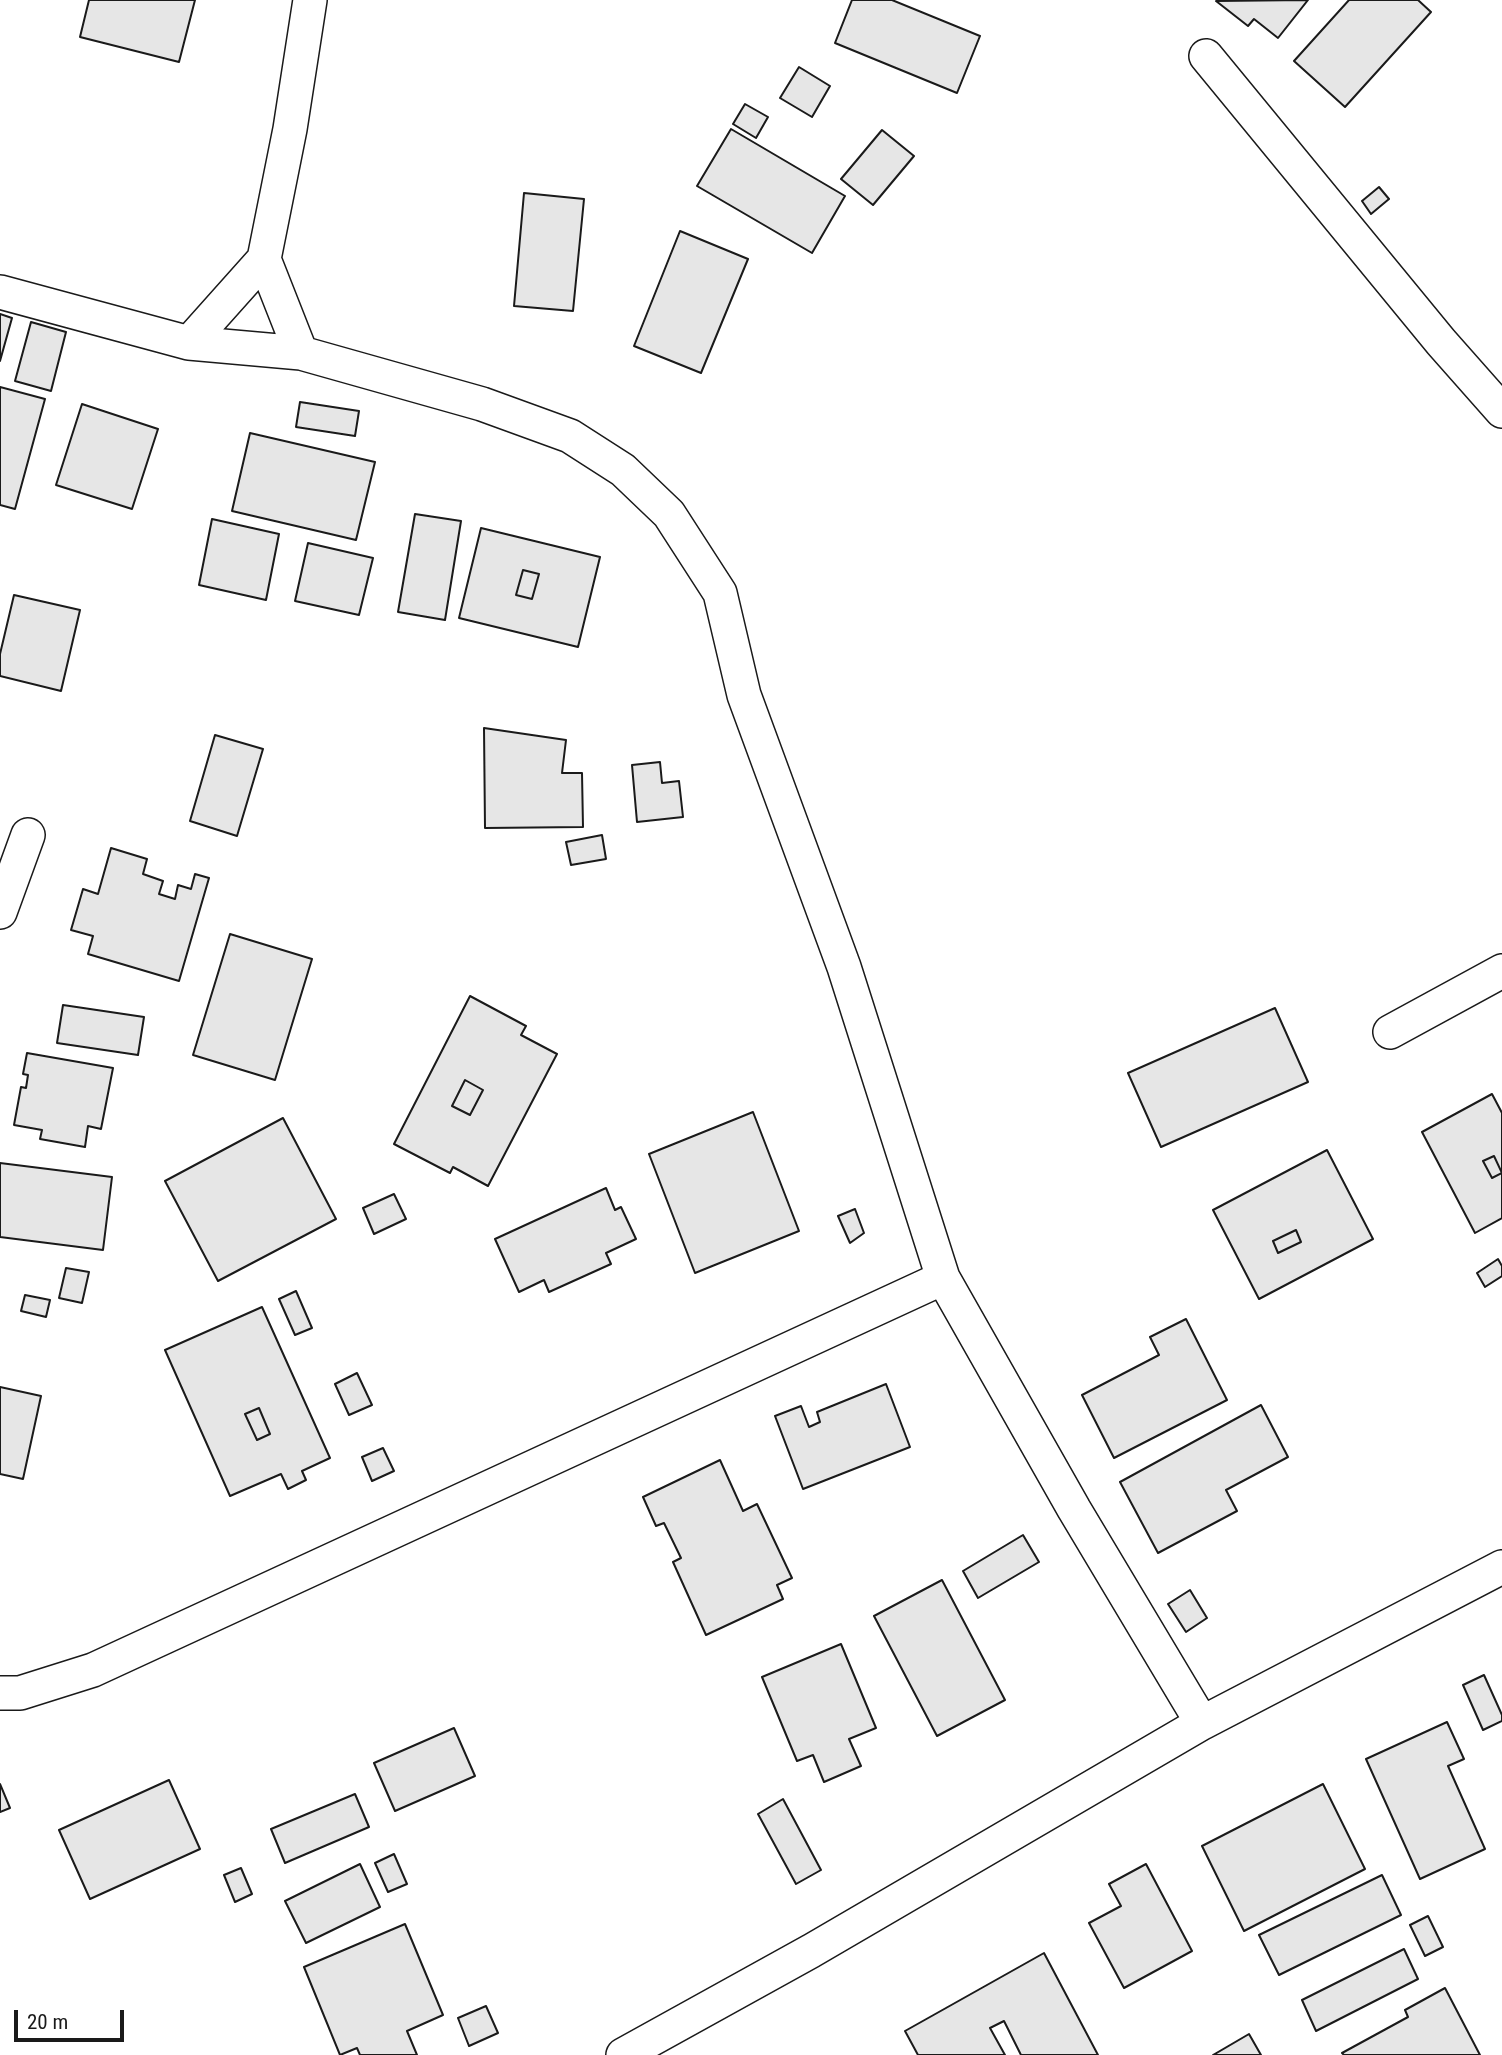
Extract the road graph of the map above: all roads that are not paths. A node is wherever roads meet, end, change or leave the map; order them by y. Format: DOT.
graph roads {
  1 [pos="310,0"];
  2 [pos="1206,56"];
  3 [pos="264,259"];
  4 [pos="0,292"];
  5 [pos="189,343"];
  6 [pos="301,353"];
  7 [pos="1502,411"];
  8 [pos="28,835"];
  9 [pos="0,912"];
  10 [pos="1502,971"];
  11 [pos="1390,1031"];
  12 [pos="943,1278"];
  13 [pos="1502,1567"];
  14 [pos="0,1693"];
  15 [pos="1202,1723"];
  16 [pos="624,2055"];
  1 -- 3 [label="street"];
  2 -- 7 [label="street"];
  3 -- 5 [label="street"];
  3 -- 6 [label="street"];
  4 -- 5 [label="street"];
  5 -- 6 [label="street"];
  6 -- 12 [label="street"];
  8 -- 9 [label="street"];
  10 -- 11 [label="street"];
  12 -- 14 [label="street"];
  12 -- 15 [label="street"];
  13 -- 15 [label="street"];
  15 -- 16 [label="street"];
}
